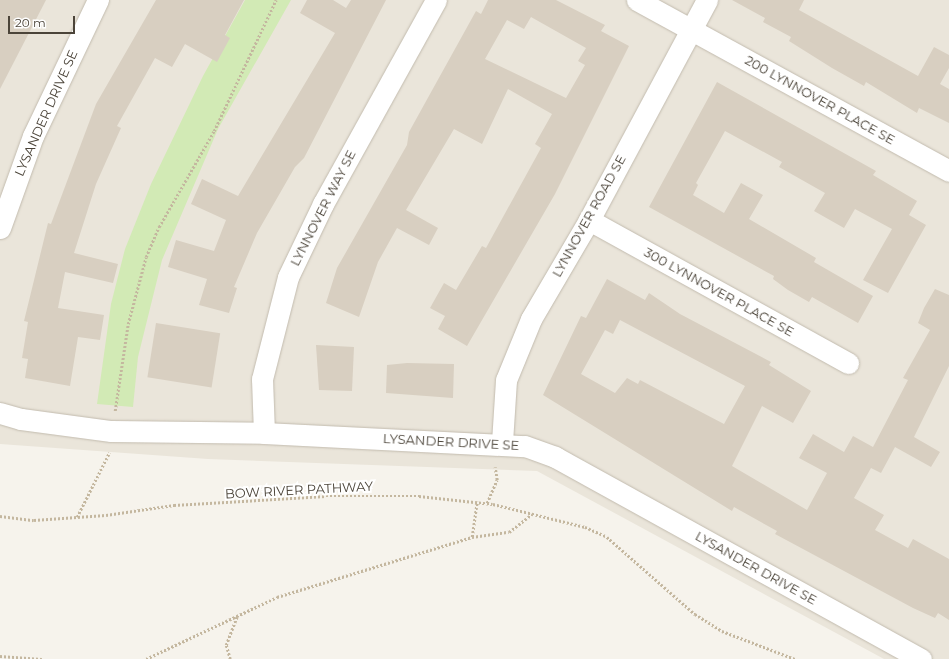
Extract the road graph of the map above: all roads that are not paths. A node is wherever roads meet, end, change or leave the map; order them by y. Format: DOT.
graph roads {
  1 [pos="98,0"];
  2 [pos="436,0"];
  3 [pos="637,0"];
  4 [pos="707,0"];
  5 [pos="691,29"];
  6 [pos="949,171"];
  7 [pos="589,220"];
  8 [pos="0,228"];
  9 [pos="848,363"];
  10 [pos="0,413"];
  11 [pos="264,433"];
  12 [pos="497,442"];
  13 [pos="921,659"];
  1 -- 8 [label="street, LYSANDER DRIVE SE"];
  2 -- 11 [label="street, LYNNOVER WAY SE"];
  3 -- 5 [label="street, 200 LYNNOVER PLACE SE"];
  4 -- 5 [label="street, LYNNOVER ROAD SE"];
  5 -- 6 [label="street, 200 LYNNOVER PLACE SE"];
  5 -- 7 [label="street, LYNNOVER ROAD SE"];
  7 -- 9 [label="street, 300 LYNNOVER PLACE SE"];
  7 -- 12 [label="street, LYNNOVER ROAD SE"];
  10 -- 11 [label="street, LYSANDER DRIVE SE"];
  11 -- 12 [label="street, LYSANDER DRIVE SE"];
  12 -- 13 [label="street, LYSANDER DRIVE SE"];
}
